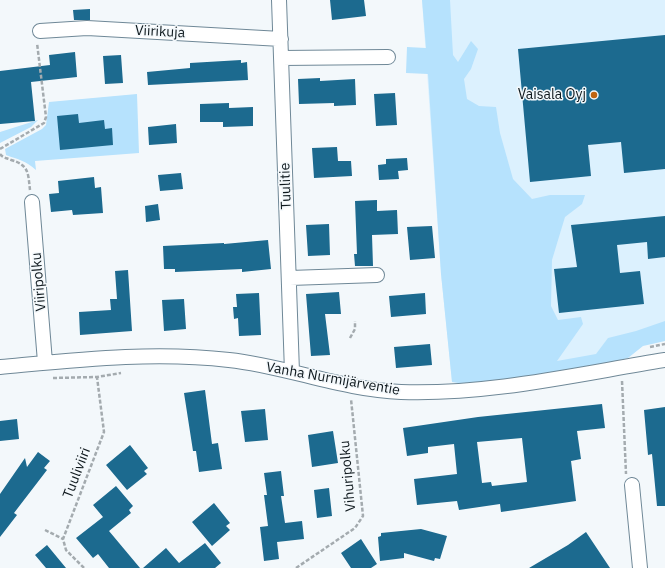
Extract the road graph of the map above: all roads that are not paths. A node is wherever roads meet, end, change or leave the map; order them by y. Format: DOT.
graph roads {
  1 [pos="279,0"];
  2 [pos="40,31"];
  3 [pos="281,39"];
  4 [pos="388,57"];
  5 [pos="282,58"];
  6 [pos="32,202"];
  7 [pos="377,275"];
  8 [pos="290,278"];
  9 [pos="665,360"];
  10 [pos="45,362"];
  11 [pos="0,367"];
  12 [pos="292,372"];
  13 [pos="632,485"];
  14 [pos="640,568"];
  1 -- 3 [label="street, Tuulitie"];
  2 -- 3 [label="street, Viirikuja"];
  3 -- 5 [label="street, Tuulitie"];
  4 -- 5 [label="street"];
  5 -- 8 [label="street, Tuulitie"];
  6 -- 10 [label="street, Viiripolku"];
  7 -- 8 [label="street"];
  8 -- 12 [label="street, Tuulitie"];
  9 -- 12 [label="street, Vanha Nurmijärventie"];
  10 -- 11 [label="street, Vanha Nurmijärventie"];
  10 -- 12 [label="street, Vanha Nurmijärventie"];
  13 -- 14 [label="street"];
}
